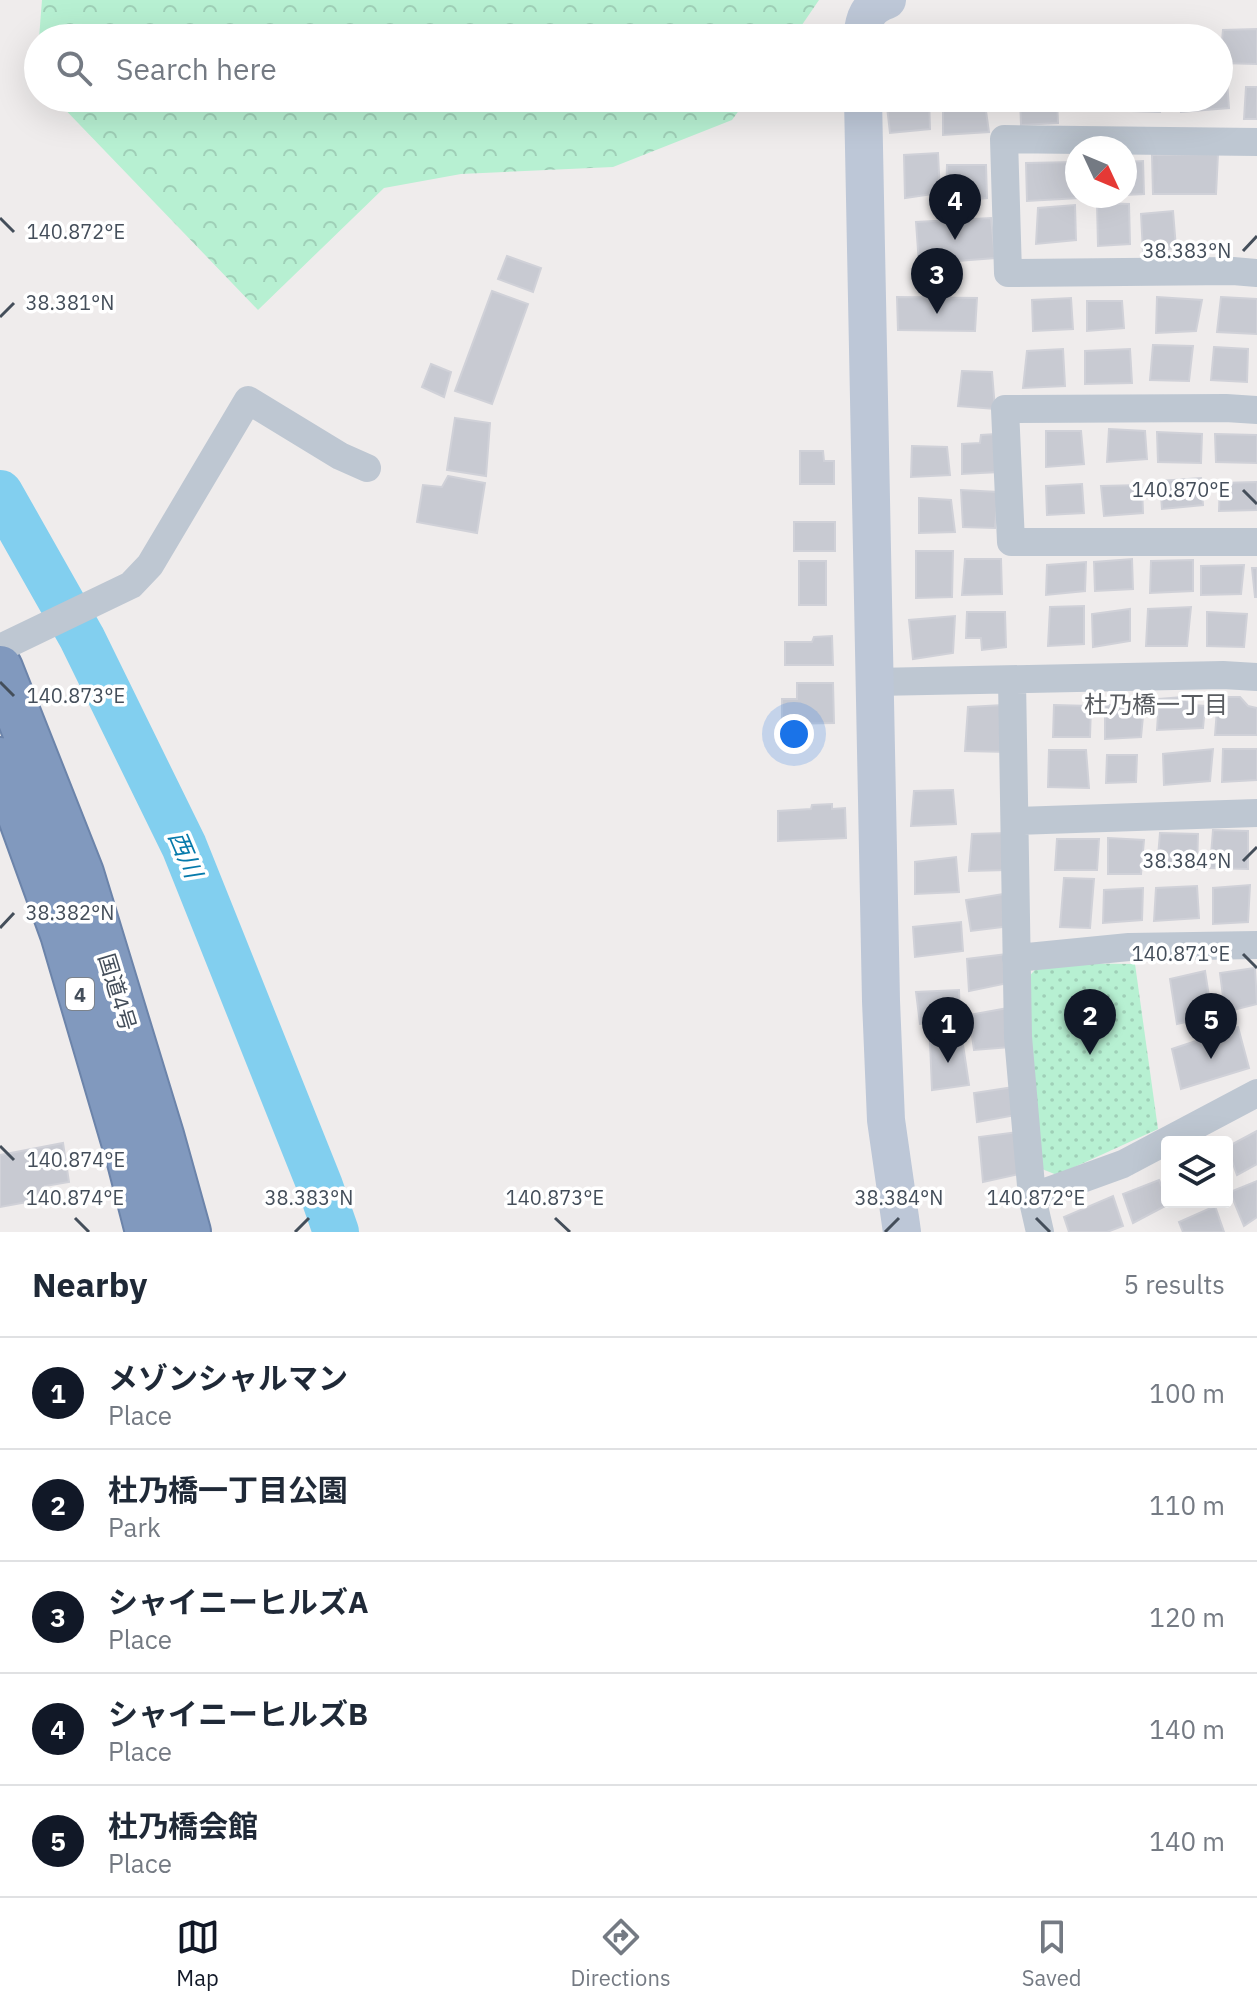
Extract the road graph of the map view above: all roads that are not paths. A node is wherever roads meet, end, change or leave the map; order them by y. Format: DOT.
graph roads {
  1 [pos="887,0"];
  2 [pos="863,24"];
  3 [pos="863,112"];
  4 [pos="1257,142"];
  5 [pos="1257,273"];
  6 [pos="1257,410"];
  7 [pos="367,468"];
  8 [pos="1257,542"];
  9 [pos="0,648"];
  10 [pos="0,668"];
  11 [pos="1257,677"];
  12 [pos="1012,680"];
  13 [pos="875,682"];
  14 [pos="0,760"];
  15 [pos="1257,813"];
  16 [pos="1015,821"];
  17 [pos="1257,945"];
  18 [pos="1016,958"];
  19 [pos="1257,1093"];
  20 [pos="1032,1197"];
  21 [pos="148,1232"];
  22 [pos="188,1232"];
  23 [pos="902,1232"];
  24 [pos="1040,1232"];
  1 -- 2 [label="street"];
  3 -- 13 [label="street"];
  4 -- 5 [label="street"];
  6 -- 8 [label="street"];
  7 -- 9 [label="street"];
  10 -- 22 [label="highway, 国道4号 / 4"];
  11 -- 12 [label="street"];
  12 -- 13 [label="street"];
  12 -- 16 [label="street"];
  13 -- 23 [label="street"];
  14 -- 21 [label="highway, 国道4号 / 4"];
  15 -- 16 [label="street"];
  16 -- 18 [label="street"];
  17 -- 18 [label="street"];
  18 -- 20 [label="street"];
  19 -- 20 [label="street"];
  20 -- 24 [label="street"];
}
